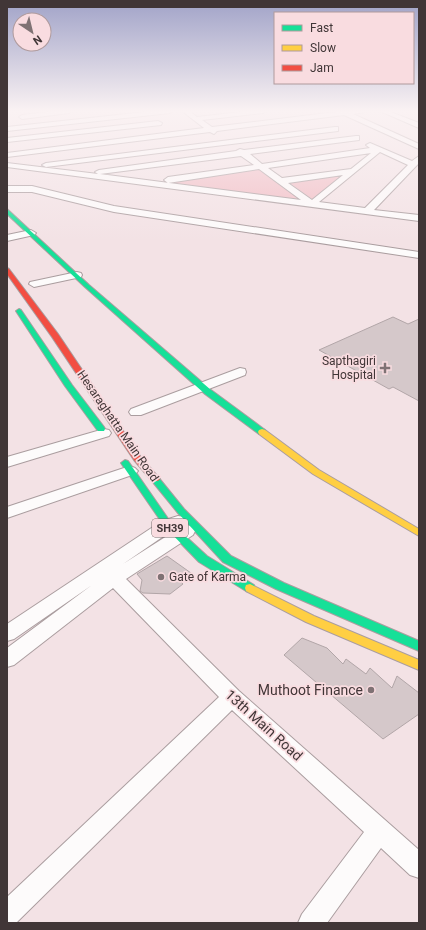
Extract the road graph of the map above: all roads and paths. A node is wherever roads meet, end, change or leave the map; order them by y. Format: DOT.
graph roads {
  1 [pos="128,154"];
  2 [pos="241,154"];
  3 [pos="244,154"];
  4 [pos="345,154"];
  5 [pos="373,154"];
  6 [pos="396,154"];
  7 [pos="416,161"];
  8 [pos="7,165"];
  9 [pos="26,167"];
  10 [pos="262,167"];
  11 [pos="353,171"];
  12 [pos="77,174"];
  13 [pos="281,181"];
  14 [pos="147,183"];
  15 [pos="7,189"];
  16 [pos="312,204"];
  17 [pos="7,211"];
  18 [pos="368,211"];
  19 [pos="419,217"];
  20 [pos="31,233"];
  21 [pos="7,238"];
  22 [pos="419,255"];
  23 [pos="7,270"];
  24 [pos="77,275"];
  25 [pos="34,284"];
  26 [pos="15,304"];
  27 [pos="240,372"];
  28 [pos="202,387"];
  29 [pos="136,412"];
  30 [pos="106,436"];
  31 [pos="7,462"];
  32 [pos="126,464"];
  33 [pos="7,513"];
  34 [pos="192,522"];
  35 [pos="173,530"];
  36 [pos="419,533"];
  37 [pos="114,578"];
  38 [pos="7,634"];
  39 [pos="419,646"];
  40 [pos="7,659"];
  41 [pos="419,665"];
  42 [pos="232,697"];
  43 [pos="380,830"];
  44 [pos="419,866"];
  45 [pos="7,914"];
  46 [pos="311,923"];
  1 -- 9 [label="street"];
  2 -- 12 [label="street"];
  3 -- 10 [label="street"];
  4 -- 10 [label="street"];
  5 -- 11 [label="street"];
  6 -- 7 [label="street"];
  7 -- 18 [label="street"];
  8 -- 9 [label="street"];
  9 -- 12 [label="street"];
  10 -- 13 [label="street"];
  10 -- 14 [label="street"];
  11 -- 13 [label="street"];
  11 -- 16 [label="street"];
  12 -- 14 [label="street"];
  13 -- 16 [label="street"];
  14 -- 16 [label="street"];
  15 -- 22 [label="street"];
  16 -- 18 [label="street"];
  17 -- 20 [label="main road"];
  18 -- 19 [label="street"];
  20 -- 21 [label="street"];
  20 -- 24 [label="main road"];
  23 -- 34 [label="main road, Hesaraghatta Main Road"];
  24 -- 25 [label="street"];
  24 -- 28 [label="main road"];
  26 -- 30 [label="main road, Hesaraghatta Main Road"];
  27 -- 28 [label="street"];
  28 -- 29 [label="street"];
  28 -- 36 [label="main road"];
  30 -- 31 [label="street"];
  32 -- 33 [label="street"];
  32 -- 35 [label="main road, Hesaraghatta Main Road / SH39"];
  34 -- 35 [label="street"];
  34 -- 39 [label="main road, Hesaraghatta Main Road"];
  35 -- 37 [label="street"];
  35 -- 38 [label="street"];
  35 -- 41 [label="main road, Hesaraghatta Main Road / SH39"];
  37 -- 40 [label="street"];
  37 -- 42 [label="street, 13th Main Road"];
  42 -- 43 [label="street, 13th Main Road"];
  42 -- 45 [label="street"];
  43 -- 44 [label="street, 13th Main Road"];
  43 -- 46 [label="street"];
}
